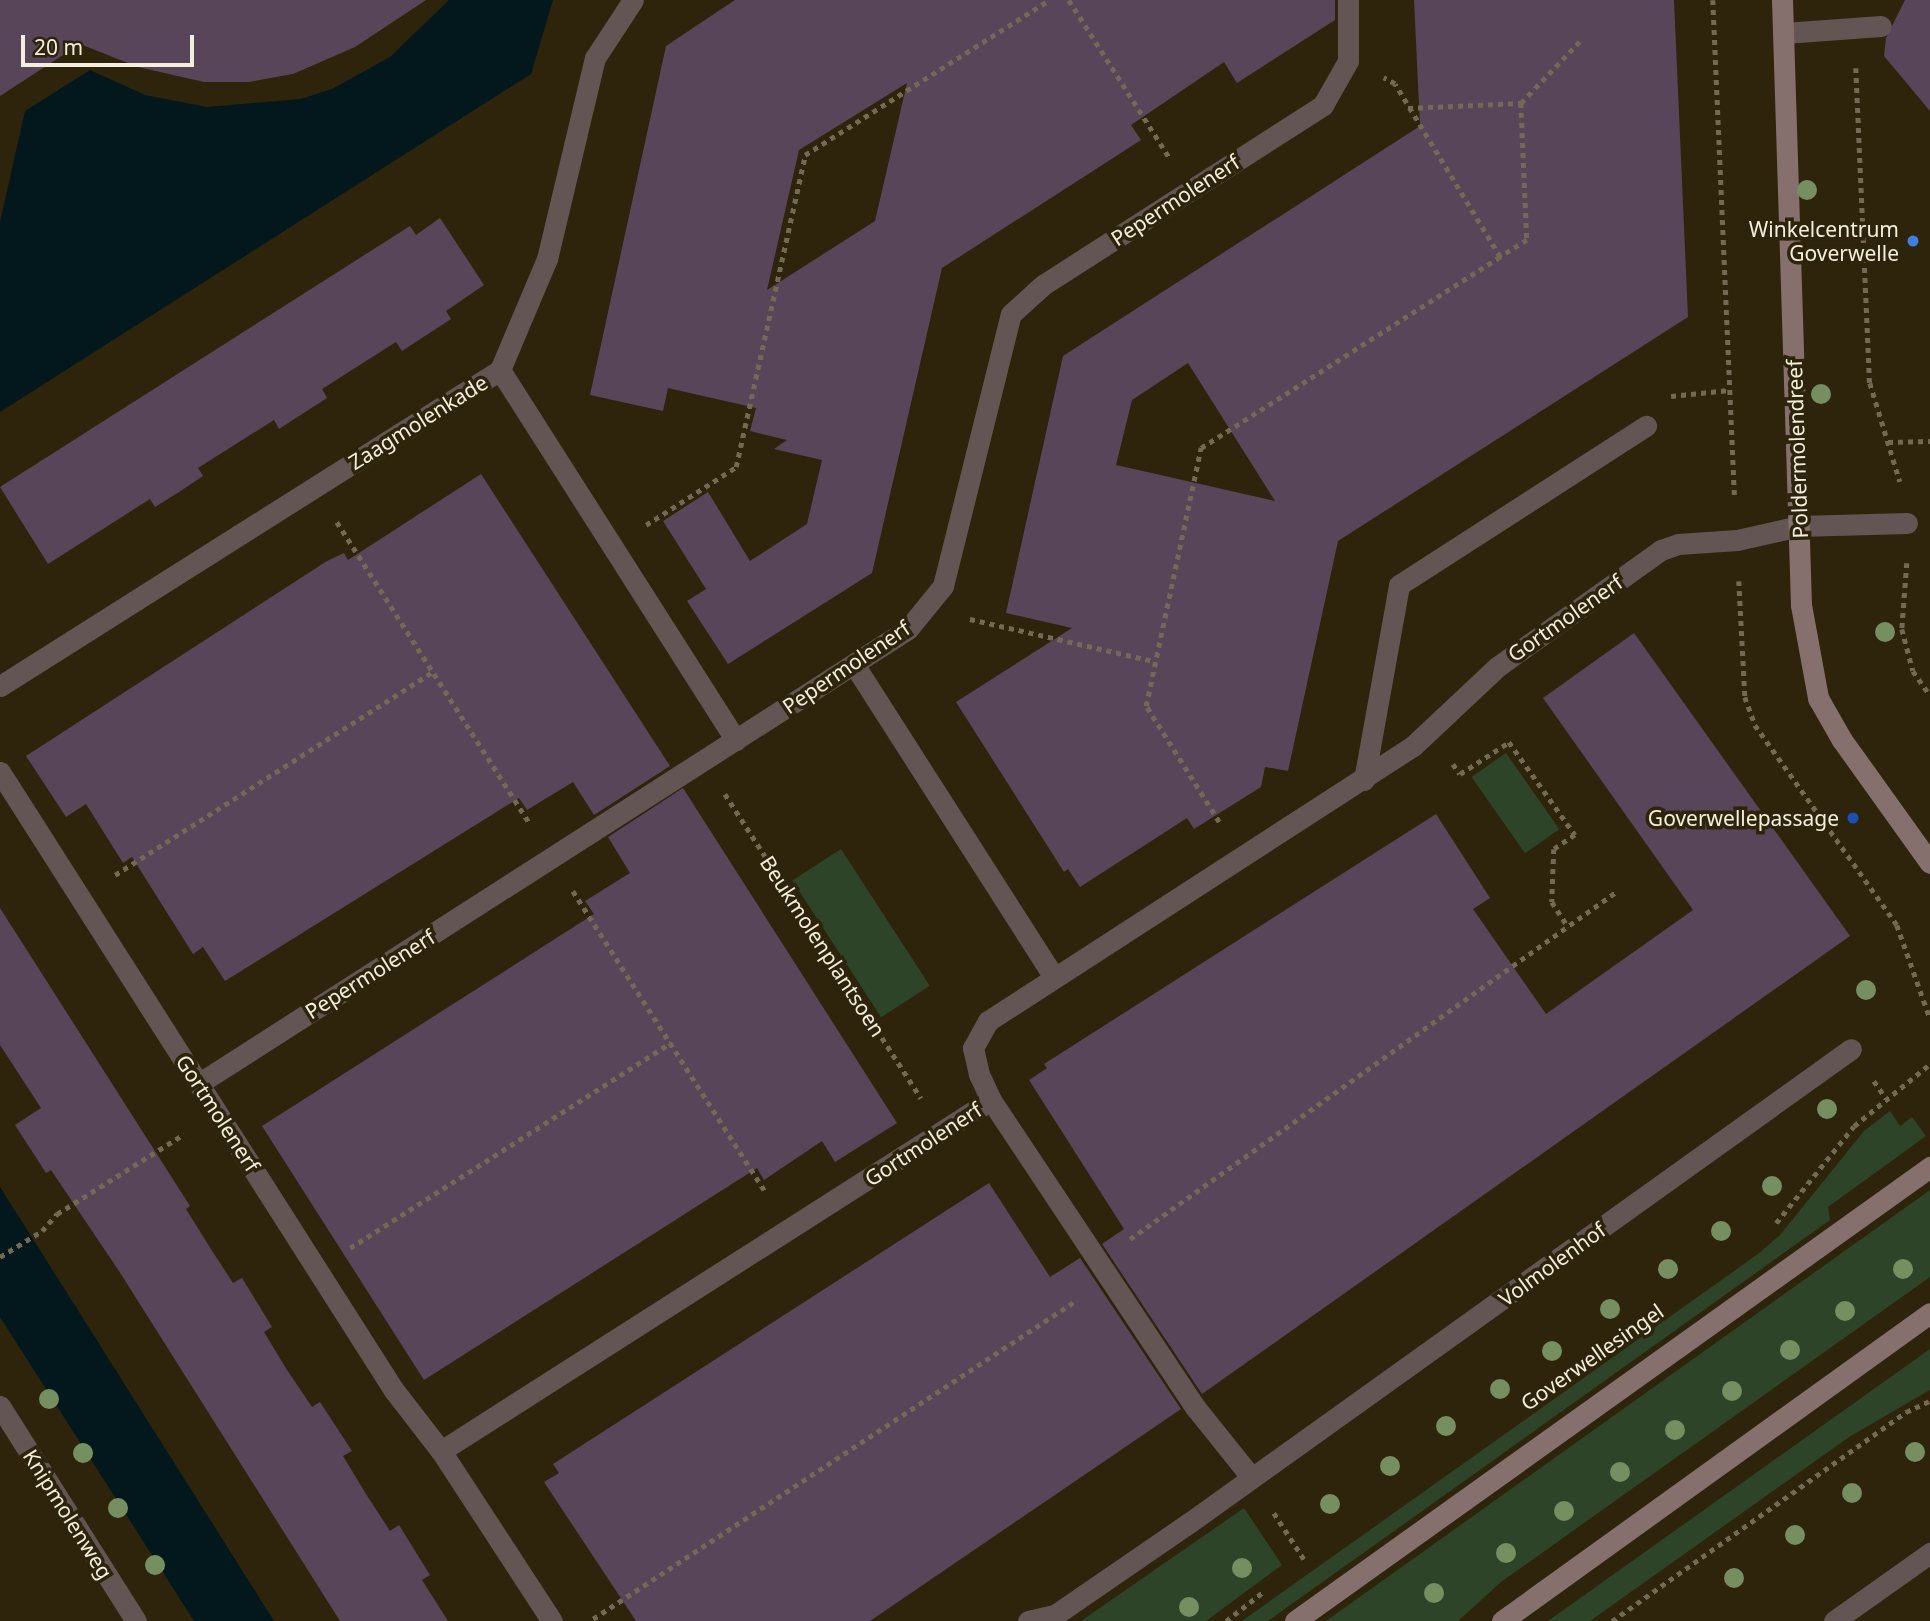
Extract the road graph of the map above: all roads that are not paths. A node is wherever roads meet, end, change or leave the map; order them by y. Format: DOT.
graph roads {
  1 [pos="633,0"];
  2 [pos="1348,0"];
  3 [pos="1782,0"];
  4 [pos="1881,26"];
  5 [pos="1784,33"];
  6 [pos="500,370"];
  7 [pos="1647,426"];
  8 [pos="1907,523"];
  9 [pos="1799,526"];
  10 [pos="855,666"];
  11 [pos="0,686"];
  12 [pos="736,740"];
  13 [pos="0,772"];
  14 [pos="1364,780"];
  15 [pos="1930,863"];
  16 [pos="1053,976"];
  17 [pos="1851,1049"];
  18 [pos="198,1084"];
  19 [pos="991,1100"];
  20 [pos="1930,1167"];
  21 [pos="1930,1313"];
  22 [pos="0,1406"];
  23 [pos="441,1451"];
  24 [pos="1251,1477"];
  25 [pos="1930,1553"];
  26 [pos="136,1621"];
  27 [pos="552,1621"];
  28 [pos="1028,1621"];
  29 [pos="1295,1621"];
  30 [pos="1502,1621"];
  31 [pos="1835,1621"];
  1 -- 6 [label="street, Zaagmolenkade"];
  2 -- 10 [label="street, Pepermolenerf"];
  3 -- 5 [label="main road, Poldermolendreef"];
  4 -- 5 [label="street"];
  5 -- 9 [label="main road, Poldermolendreef"];
  6 -- 11 [label="street, Zaagmolenkade"];
  6 -- 12 [label="street"];
  7 -- 14 [label="street"];
  8 -- 9 [label="street, Gortmolenerf"];
  9 -- 14 [label="street, Gortmolenerf"];
  9 -- 15 [label="main road, Poldermolendreef"];
  10 -- 12 [label="street, Pepermolenerf"];
  10 -- 16 [label="street"];
  12 -- 18 [label="street, Pepermolenerf"];
  13 -- 18 [label="street, Gortmolenerf"];
  14 -- 16 [label="street, Gortmolenerf"];
  16 -- 19 [label="street, Gortmolenerf"];
  17 -- 24 [label="street, Volmolenhof"];
  18 -- 23 [label="street, Gortmolenerf"];
  19 -- 23 [label="street, Gortmolenerf"];
  19 -- 24 [label="street"];
  20 -- 29 [label="main road, Goverwellesingel"];
  21 -- 30 [label="main road"];
  22 -- 26 [label="street, Knipmolenweg"];
  23 -- 27 [label="street, Gortmolenerf"];
  24 -- 28 [label="street, Volmolenhof"];
  25 -- 31 [label="street"];
}
